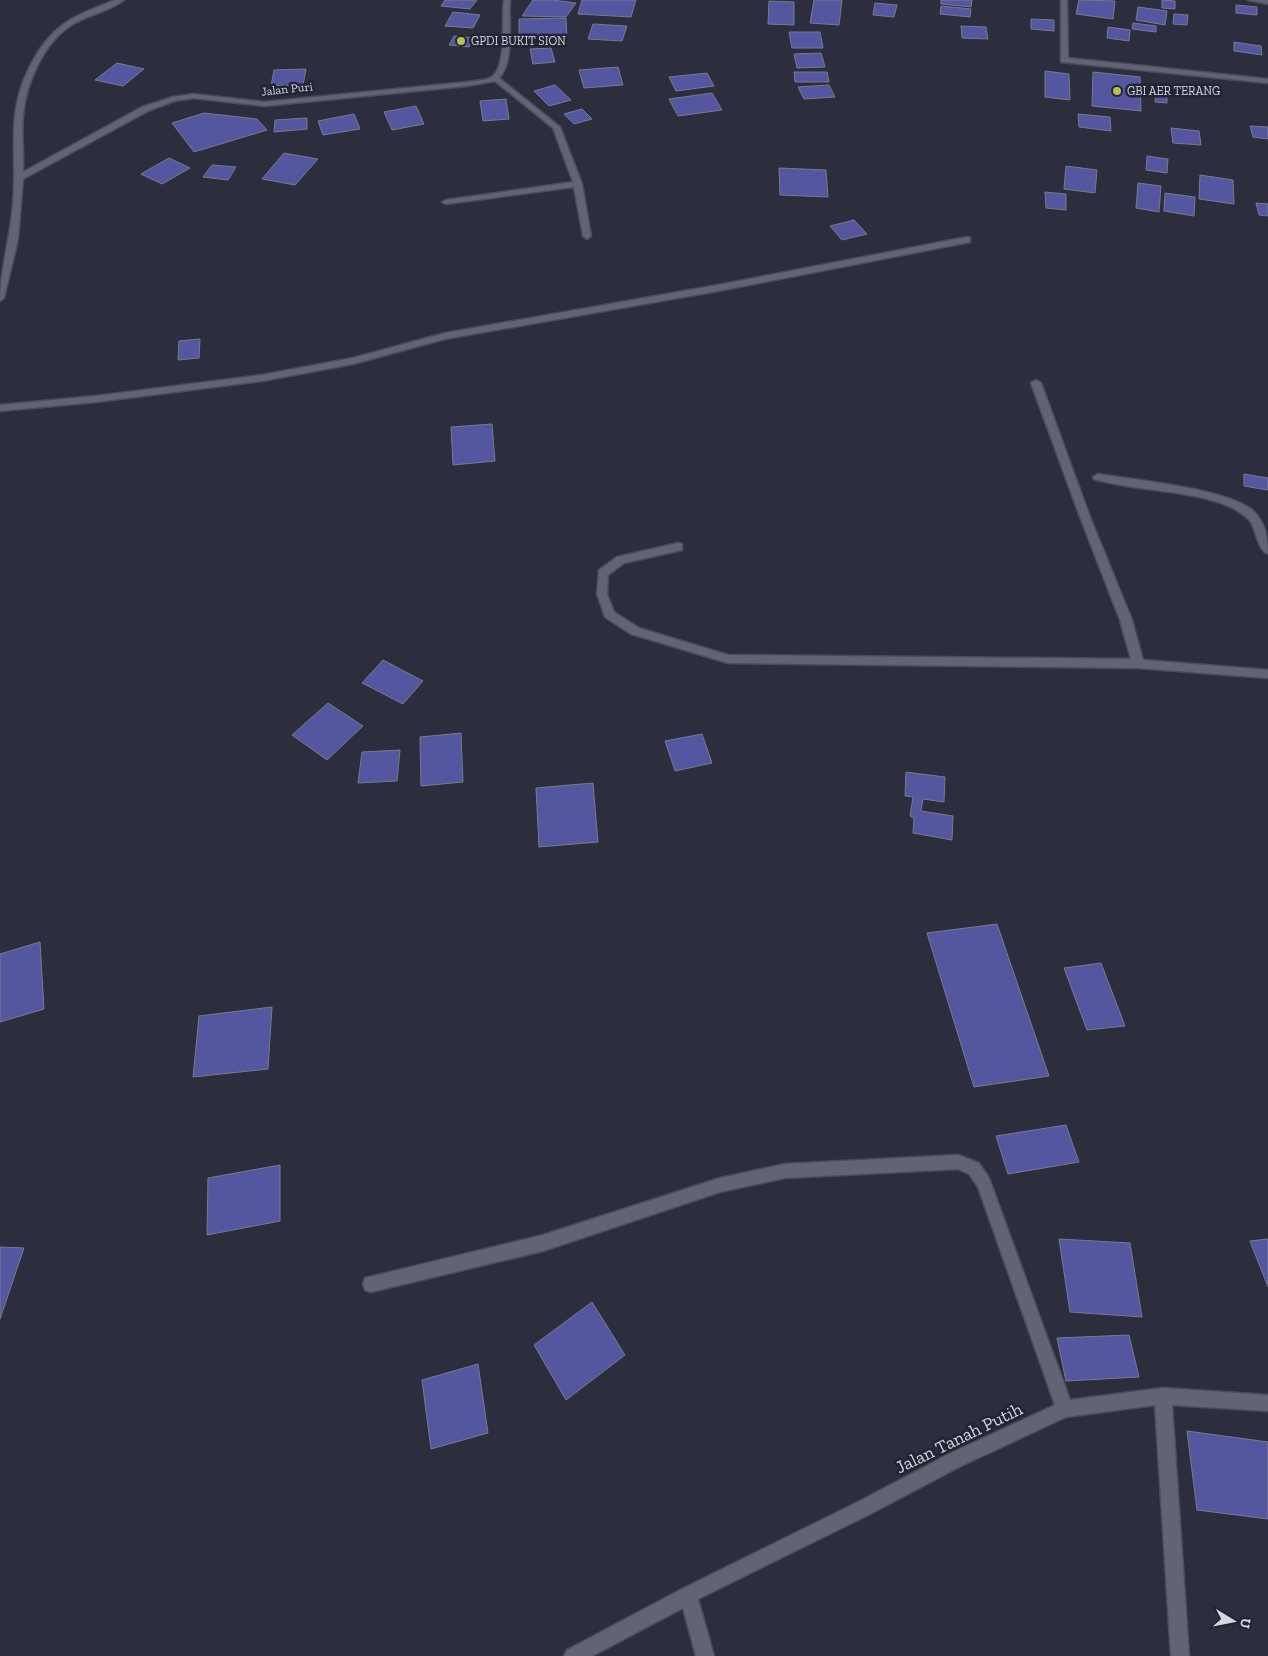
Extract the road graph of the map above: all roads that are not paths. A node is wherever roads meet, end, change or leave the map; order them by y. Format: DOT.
graph roads {
  1 [pos="121,0"];
  2 [pos="507,0"];
  3 [pos="1064,0"];
  4 [pos="1251,0"];
  5 [pos="1268,2"];
  6 [pos="495,78"];
  7 [pos="1268,81"];
  8 [pos="19,178"];
  9 [pos="578,184"];
  10 [pos="446,202"];
  11 [pos="587,236"];
  12 [pos="967,240"];
  13 [pos="0,298"];
  14 [pos="1036,383"];
  15 [pos="0,408"];
  16 [pos="1098,478"];
  17 [pos="678,547"];
  18 [pos="1268,550"];
  19 [pos="1138,664"];
  20 [pos="1268,674"];
  21 [pos="371,1284"];
  22 [pos="1163,1396"];
  23 [pos="1268,1403"];
  24 [pos="1065,1409"];
  25 [pos="688,1595"];
  26 [pos="573,1656"];
  27 [pos="705,1656"];
  28 [pos="1180,1656"];
  1 -- 8 [label="street"];
  2 -- 6 [label="street"];
  3 -- 7 [label="street"];
  4 -- 5 [label="street"];
  6 -- 8 [label="street, Jalan Puri"];
  6 -- 9 [label="street"];
  8 -- 13 [label="street"];
  9 -- 10 [label="street"];
  9 -- 11 [label="street"];
  12 -- 15 [label="street"];
  14 -- 19 [label="street"];
  16 -- 18 [label="street"];
  17 -- 19 [label="street"];
  19 -- 20 [label="street"];
  21 -- 24 [label="street"];
  22 -- 23 [label="street, Jalan Tanah Putih"];
  22 -- 24 [label="street, Jalan Tanah Putih"];
  22 -- 28 [label="street"];
  24 -- 25 [label="street, Jalan Tanah Putih"];
  25 -- 26 [label="street, Jalan Tanah Putih"];
  25 -- 27 [label="street"];
}
